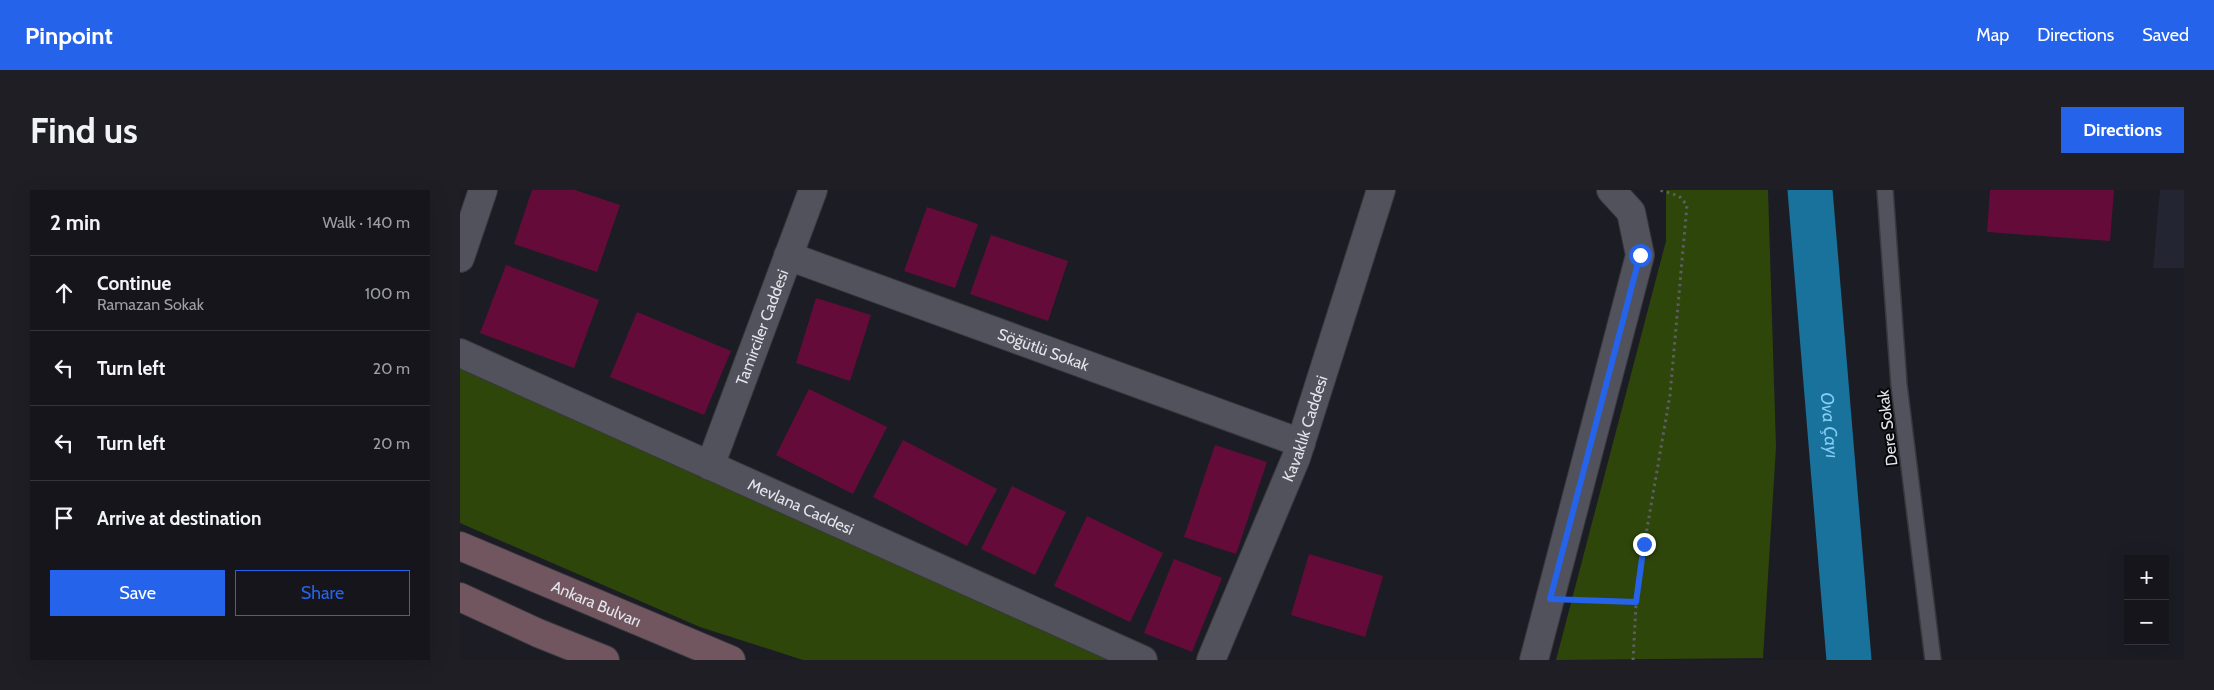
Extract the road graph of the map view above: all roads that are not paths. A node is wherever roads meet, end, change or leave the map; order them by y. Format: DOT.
graph roads {
  1 [pos="483,190"];
  2 [pos="813,190"];
  3 [pos="1381,190"];
  4 [pos="1611,190"];
  5 [pos="1885,190"];
  6 [pos="788,256"];
  7 [pos="460,258"];
  8 [pos="460,353"];
  9 [pos="1301,443"];
  10 [pos="710,466"];
  11 [pos="460,546"];
  12 [pos="460,597"];
  13 [pos="605,660"];
  14 [pos="731,660"];
  15 [pos="1143,660"];
  16 [pos="1211,660"];
  17 [pos="1534,660"];
  18 [pos="1933,660"];
  1 -- 7 [label="street"];
  2 -- 6 [label="street, Tamirciler Caddesi"];
  3 -- 9 [label="street, Kavaklık Caddesi"];
  4 -- 17 [label="street"];
  5 -- 18 [label="lane, Dere Sokak"];
  6 -- 9 [label="street, Söğütlü Sokak"];
  6 -- 10 [label="street, Tamirciler Caddesi"];
  8 -- 10 [label="street, Mevlana Caddesi"];
  9 -- 16 [label="street, Kavaklık Caddesi"];
  10 -- 15 [label="street, Mevlana Caddesi"];
  11 -- 14 [label="main road, Ankara Bulvarı"];
  12 -- 13 [label="main road"];
}
